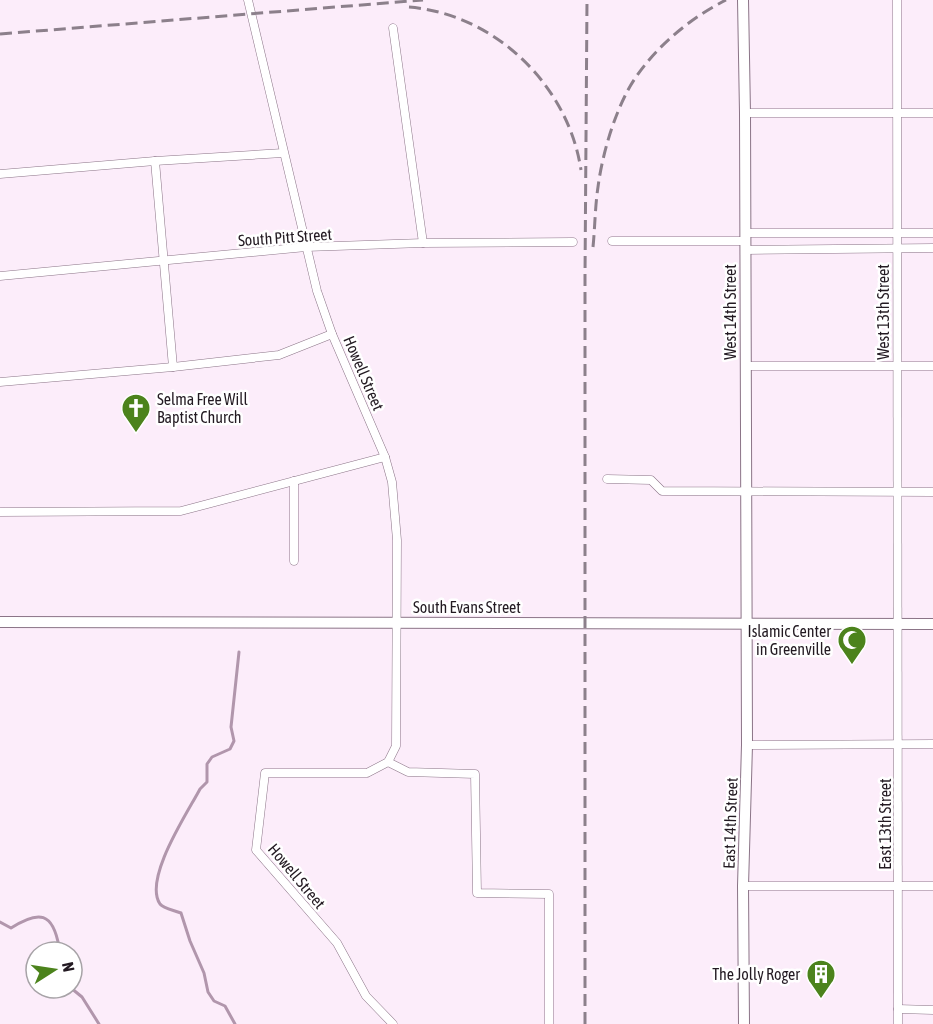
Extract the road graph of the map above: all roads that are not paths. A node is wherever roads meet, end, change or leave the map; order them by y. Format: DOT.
graph roads {
  1 [pos="248,0"];
  2 [pos="742,0"];
  3 [pos="897,0"];
  4 [pos="393,28"];
  5 [pos="745,113"];
  6 [pos="897,113"];
  7 [pos="933,113"];
  8 [pos="283,153"];
  9 [pos="154,161"];
  10 [pos="0,174"];
  11 [pos="897,233"];
  12 [pos="933,233"];
  13 [pos="745,241"];
  14 [pos="573,242"];
  15 [pos="612,242"];
  16 [pos="423,243"];
  17 [pos="306,248"];
  18 [pos="933,248"];
  19 [pos="897,249"];
  20 [pos="164,261"];
  21 [pos="0,276"];
  22 [pos="332,334"];
  23 [pos="745,366"];
  24 [pos="897,366"];
  25 [pos="933,366"];
  26 [pos="173,367"];
  27 [pos="0,382"];
  28 [pos="385,458"];
  29 [pos="607,479"];
  30 [pos="294,481"];
  31 [pos="746,492"];
  32 [pos="897,492"];
  33 [pos="933,492"];
  34 [pos="0,512"];
  35 [pos="294,561"];
  36 [pos="0,622"];
  37 [pos="397,622"];
  38 [pos="746,623"];
  39 [pos="898,624"];
  40 [pos="933,624"];
  41 [pos="898,744"];
  42 [pos="933,744"];
  43 [pos="747,745"];
  44 [pos="388,762"];
  45 [pos="743,886"];
  46 [pos="899,886"];
  47 [pos="933,886"];
  48 [pos="898,1009"];
  49 [pos="933,1010"];
  50 [pos="393,1024"];
  51 [pos="549,1024"];
  52 [pos="744,1024"];
  53 [pos="898,1024"];
  1 -- 8 [label="street, Howell Street"];
  2 -- 5 [label="street, West 14th Street"];
  3 -- 6 [label="street, West 13th Street"];
  4 -- 16 [label="street"];
  5 -- 6 [label="street"];
  5 -- 13 [label="street, West 14th Street"];
  6 -- 7 [label="street"];
  6 -- 11 [label="street, West 13th Street"];
  8 -- 9 [label="street"];
  8 -- 17 [label="street, Howell Street"];
  9 -- 10 [label="street"];
  9 -- 20 [label="street"];
  11 -- 12 [label="street"];
  11 -- 13 [label="street"];
  11 -- 19 [label="street, West 13th Street"];
  13 -- 15 [label="street"];
  13 -- 19 [label="street"];
  13 -- 23 [label="street, West 14th Street"];
  14 -- 16 [label="street, South Pitt Street"];
  16 -- 17 [label="street, South Pitt Street"];
  17 -- 20 [label="street, South Pitt Street"];
  17 -- 22 [label="street, Howell Street"];
  18 -- 19 [label="street"];
  19 -- 24 [label="street, West 13th Street"];
  20 -- 21 [label="street, South Pitt Street"];
  20 -- 26 [label="street"];
  22 -- 26 [label="street"];
  22 -- 28 [label="street, Howell Street"];
  23 -- 24 [label="street"];
  23 -- 31 [label="street, West 14th Street"];
  24 -- 25 [label="street"];
  24 -- 32 [label="street, West 13th Street"];
  26 -- 27 [label="street"];
  28 -- 30 [label="street"];
  28 -- 37 [label="street, Howell Street"];
  29 -- 31 [label="street"];
  30 -- 34 [label="street"];
  30 -- 35 [label="street"];
  31 -- 32 [label="street"];
  31 -- 38 [label="street, West 14th Street"];
  32 -- 33 [label="street"];
  32 -- 39 [label="street, West 13th Street"];
  36 -- 37 [label="street, South Evans Street"];
  37 -- 38 [label="street, South Evans Street"];
  37 -- 44 [label="street, Howell Street"];
  38 -- 39 [label="street, South Evans Street"];
  38 -- 43 [label="street, East 14th Street"];
  39 -- 40 [label="street, South Evans Street"];
  39 -- 41 [label="street, East 13th Street"];
  41 -- 42 [label="street"];
  41 -- 43 [label="street"];
  41 -- 46 [label="street, East 13th Street"];
  43 -- 45 [label="street, East 14th Street"];
  44 -- 50 [label="street, Howell Street"];
  44 -- 51 [label="street"];
  45 -- 46 [label="street"];
  45 -- 52 [label="street, East 14th Street"];
  46 -- 47 [label="street"];
  46 -- 48 [label="street, East 13th Street"];
  48 -- 49 [label="street"];
  48 -- 53 [label="street, East 13th Street"];
}
